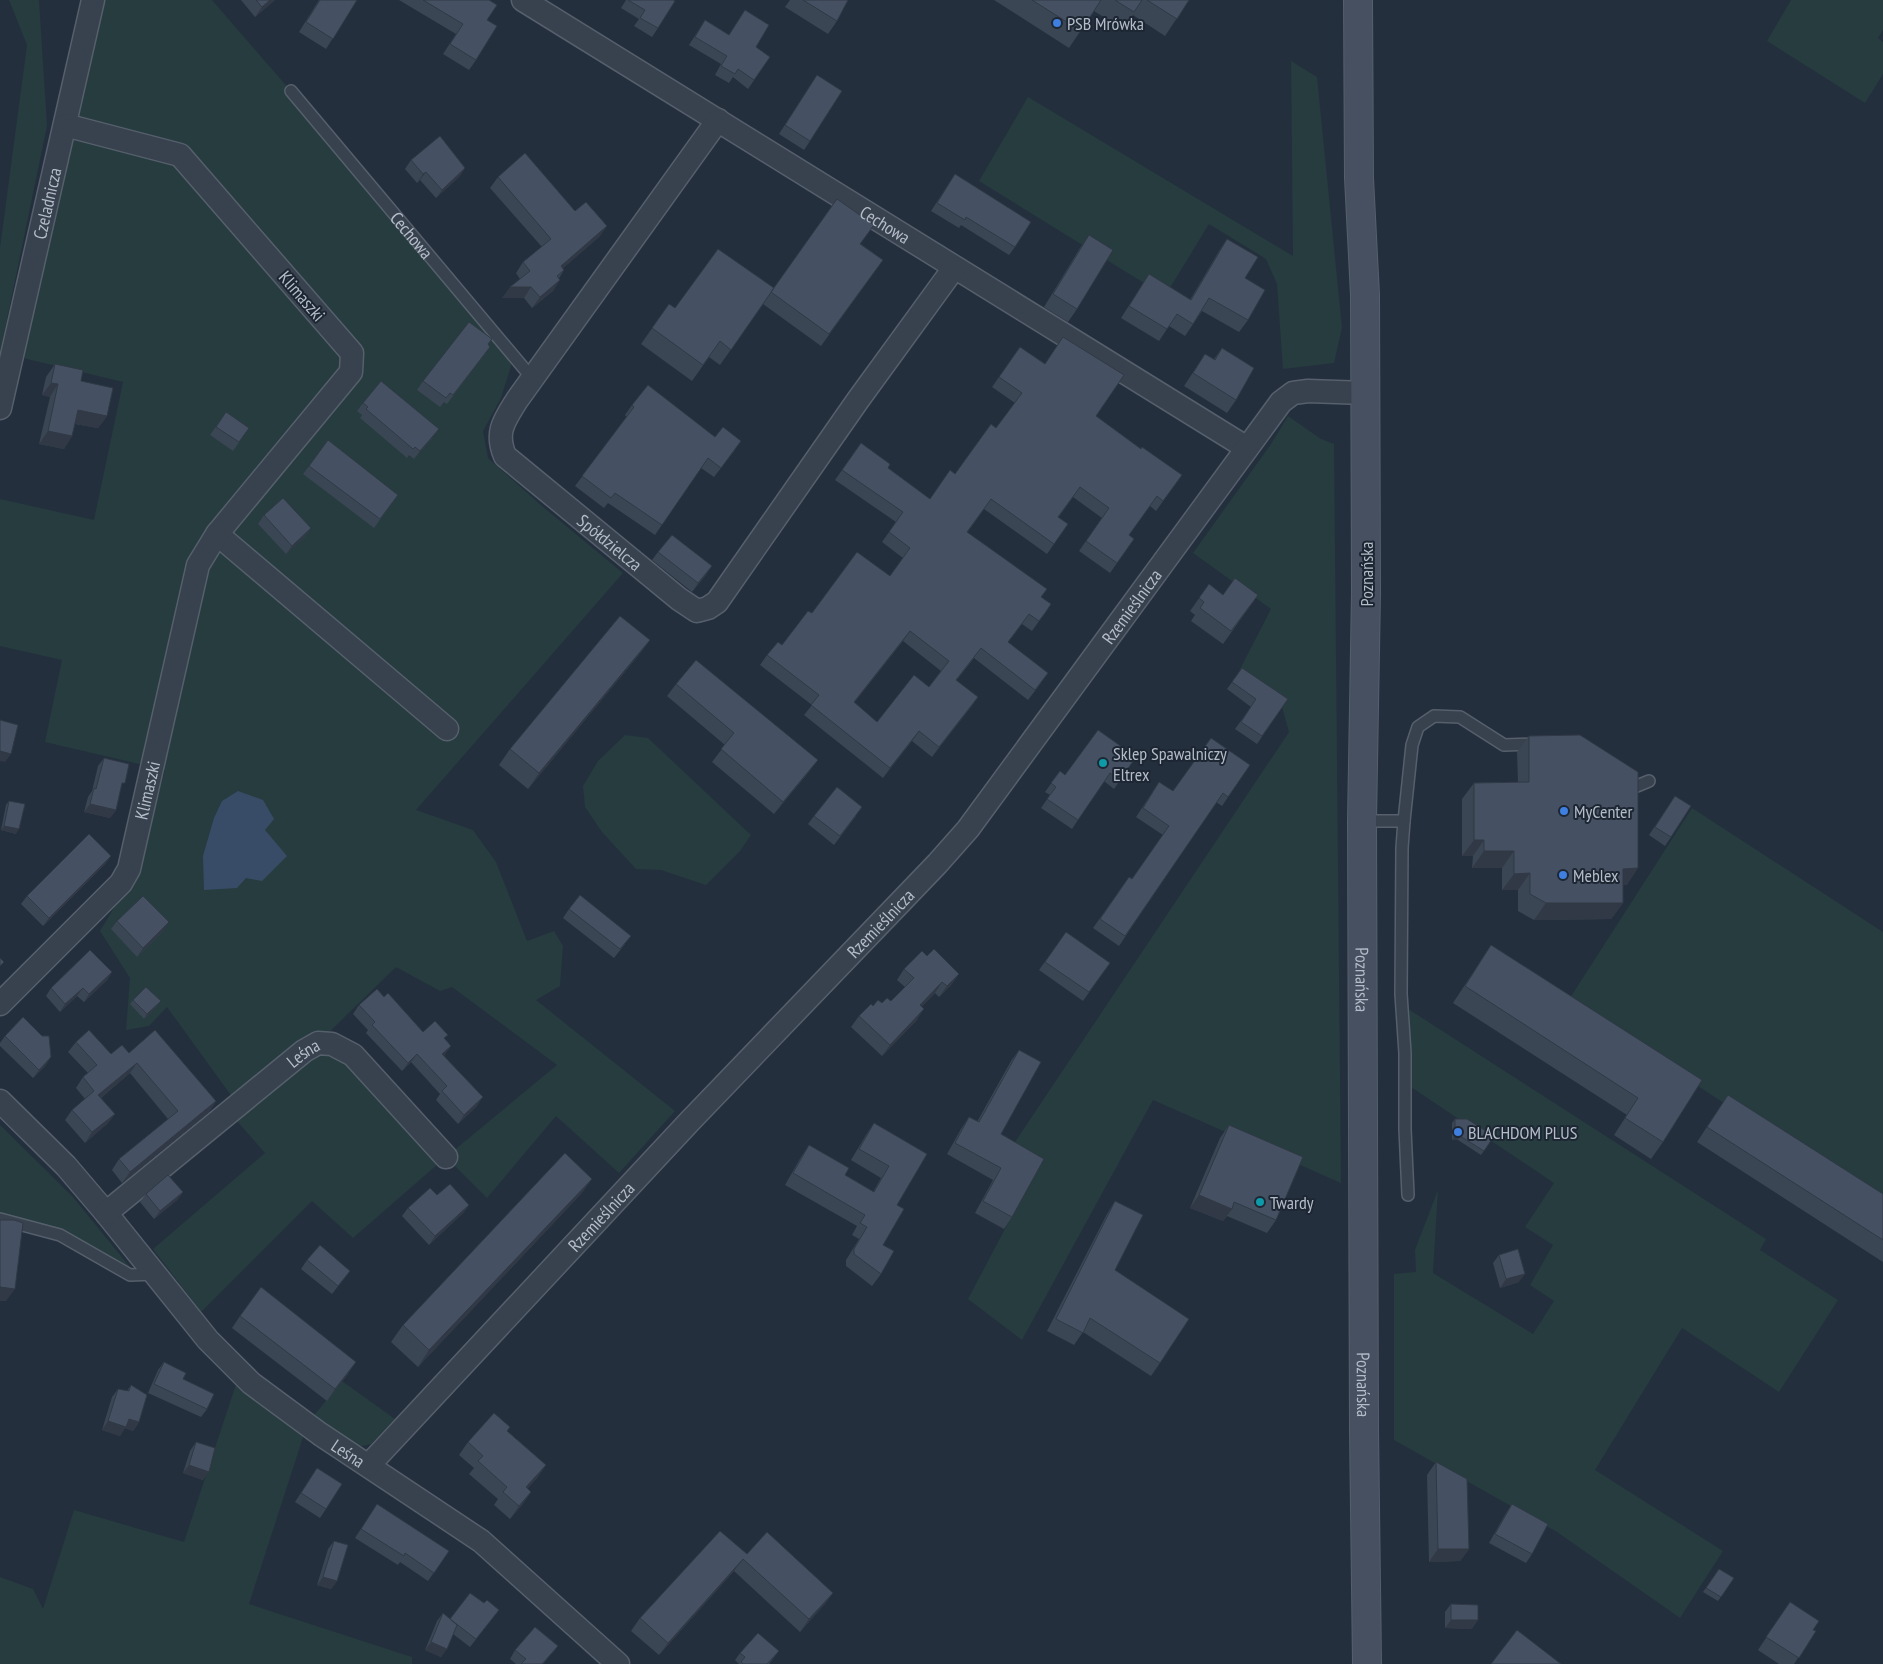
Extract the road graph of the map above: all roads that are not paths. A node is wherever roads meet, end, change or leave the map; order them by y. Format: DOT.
graph roads {
  1 [pos="93,0"];
  2 [pos="523,0"];
  3 [pos="1358,0"];
  4 [pos="291,91"];
  5 [pos="718,120"];
  6 [pos="65,125"];
  7 [pos="954,268"];
  8 [pos="532,378"];
  9 [pos="1365,393"];
  10 [pos="0,408"];
  11 [pos="1246,448"];
  12 [pos="217,534"];
  13 [pos="446,729"];
  14 [pos="1552,744"];
  15 [pos="1612,770"];
  16 [pos="1649,781"];
  17 [pos="1362,821"];
  18 [pos="1404,821"];
  19 [pos="0,1004"];
  20 [pos="0,1102"];
  21 [pos="446,1157"];
  22 [pos="1408,1195"];
  23 [pos="106,1213"];
  24 [pos="0,1219"];
  25 [pos="154,1274"];
  26 [pos="369,1465"];
  27 [pos="618,1664"];
  28 [pos="1367,1664"];
  1 -- 6 [label="street, Czeladnicza"];
  2 -- 5 [label="street, Cechowa"];
  3 -- 9 [label="main road, Poznańska"];
  4 -- 8 [label="lane, Cechowa"];
  5 -- 7 [label="street, Cechowa"];
  5 -- 8 [label="street, Spółdzielcza"];
  6 -- 10 [label="street, Czeladnicza"];
  6 -- 12 [label="street, Klimaszki"];
  7 -- 8 [label="street, Spółdzielcza"];
  7 -- 11 [label="street, Cechowa"];
  9 -- 11 [label="street, Rzemieślnicza"];
  9 -- 17 [label="main road, Poznańska"];
  11 -- 26 [label="street, Rzemieślnicza"];
  12 -- 13 [label="street"];
  12 -- 19 [label="street, Klimaszki"];
  14 -- 18 [label="lane"];
  15 -- 16 [label="lane"];
  17 -- 18 [label="lane"];
  17 -- 28 [label="main road, Poznańska"];
  18 -- 22 [label="lane"];
  20 -- 23 [label="street, Leśna"];
  21 -- 23 [label="street, Leśna"];
  23 -- 25 [label="street, Leśna"];
  24 -- 25 [label="lane"];
  25 -- 26 [label="street, Leśna"];
  26 -- 27 [label="street, Leśna"];
}
